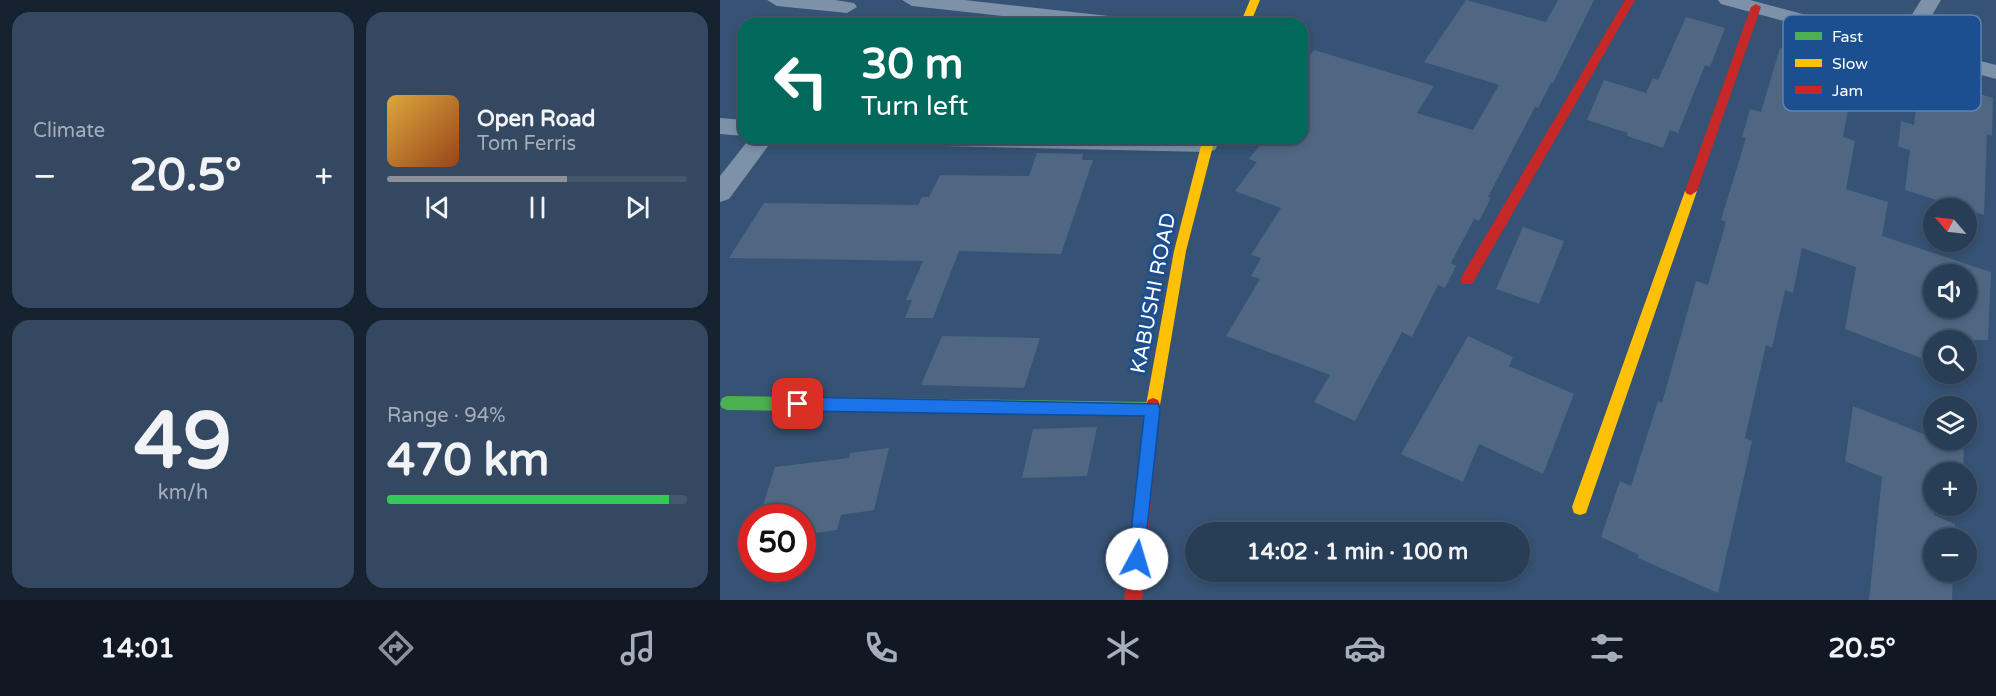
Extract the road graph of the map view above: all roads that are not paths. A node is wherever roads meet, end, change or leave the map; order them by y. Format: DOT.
graph roads {
  1 [pos="777,0"];
  2 [pos="912,0"];
  3 [pos="1255,0"];
  4 [pos="1629,0"];
  5 [pos="1728,0"];
  6 [pos="1930,0"];
  7 [pos="1756,7"];
  8 [pos="845,10"];
  9 [pos="1786,15"];
  10 [pos="1921,15"];
  11 [pos="1073,18"];
  12 [pos="1248,18"];
  13 [pos="1981,68"];
  14 [pos="1996,72"];
  15 [pos="720,126"];
  16 [pos="738,128"];
  17 [pos="758,144"];
  18 [pos="1207,144"];
  19 [pos="720,193"];
  20 [pos="1467,280"];
  21 [pos="727,403"];
  22 [pos="1152,409"];
  23 [pos="1580,507"];
  24 [pos="1133,600"];
  1 -- 8 [label="street"];
  2 -- 11 [label="street"];
  3 -- 12 [label="street"];
  4 -- 20 [label="street"];
  5 -- 7 [label="street"];
  6 -- 10 [label="street"];
  7 -- 9 [label="street"];
  7 -- 23 [label="street"];
  13 -- 14 [label="street"];
  15 -- 16 [label="street"];
  17 -- 19 [label="street"];
  18 -- 22 [label="street, KABUSHI ROAD"];
  21 -- 22 [label="street"];
  22 -- 24 [label="street, KABUSHI ROAD"];
}
